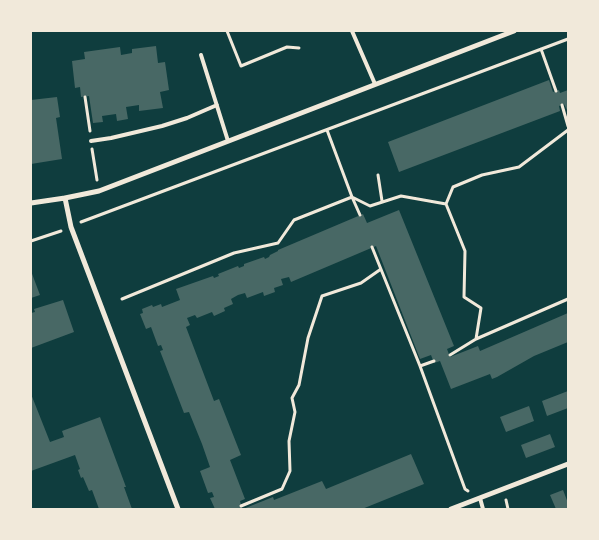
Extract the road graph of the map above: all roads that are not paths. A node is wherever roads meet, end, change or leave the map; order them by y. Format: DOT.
graph roads {
  1 [pos="352,31"];
  2 [pos="514,31"];
  3 [pos="201,55"];
  4 [pos="375,84"];
  5 [pos="217,105"];
  6 [pos="91,141"];
  7 [pos="228,141"];
  8 [pos="65,198"];
  9 [pos="31,203"];
  10 [pos="568,464"];
  11 [pos="480,498"];
  12 [pos="178,509"];
  13 [pos="451,509"];
  14 [pos="483,509"];
  1 -- 4 [label="lane"];
  2 -- 4 [label="street"];
  3 -- 5 [label="lane"];
  4 -- 7 [label="street"];
  5 -- 6 [label="lane"];
  5 -- 7 [label="lane"];
  7 -- 8 [label="street"];
  8 -- 9 [label="street"];
  8 -- 12 [label="street"];
  10 -- 11 [label="street"];
  11 -- 13 [label="street"];
  11 -- 14 [label="lane"];
}
